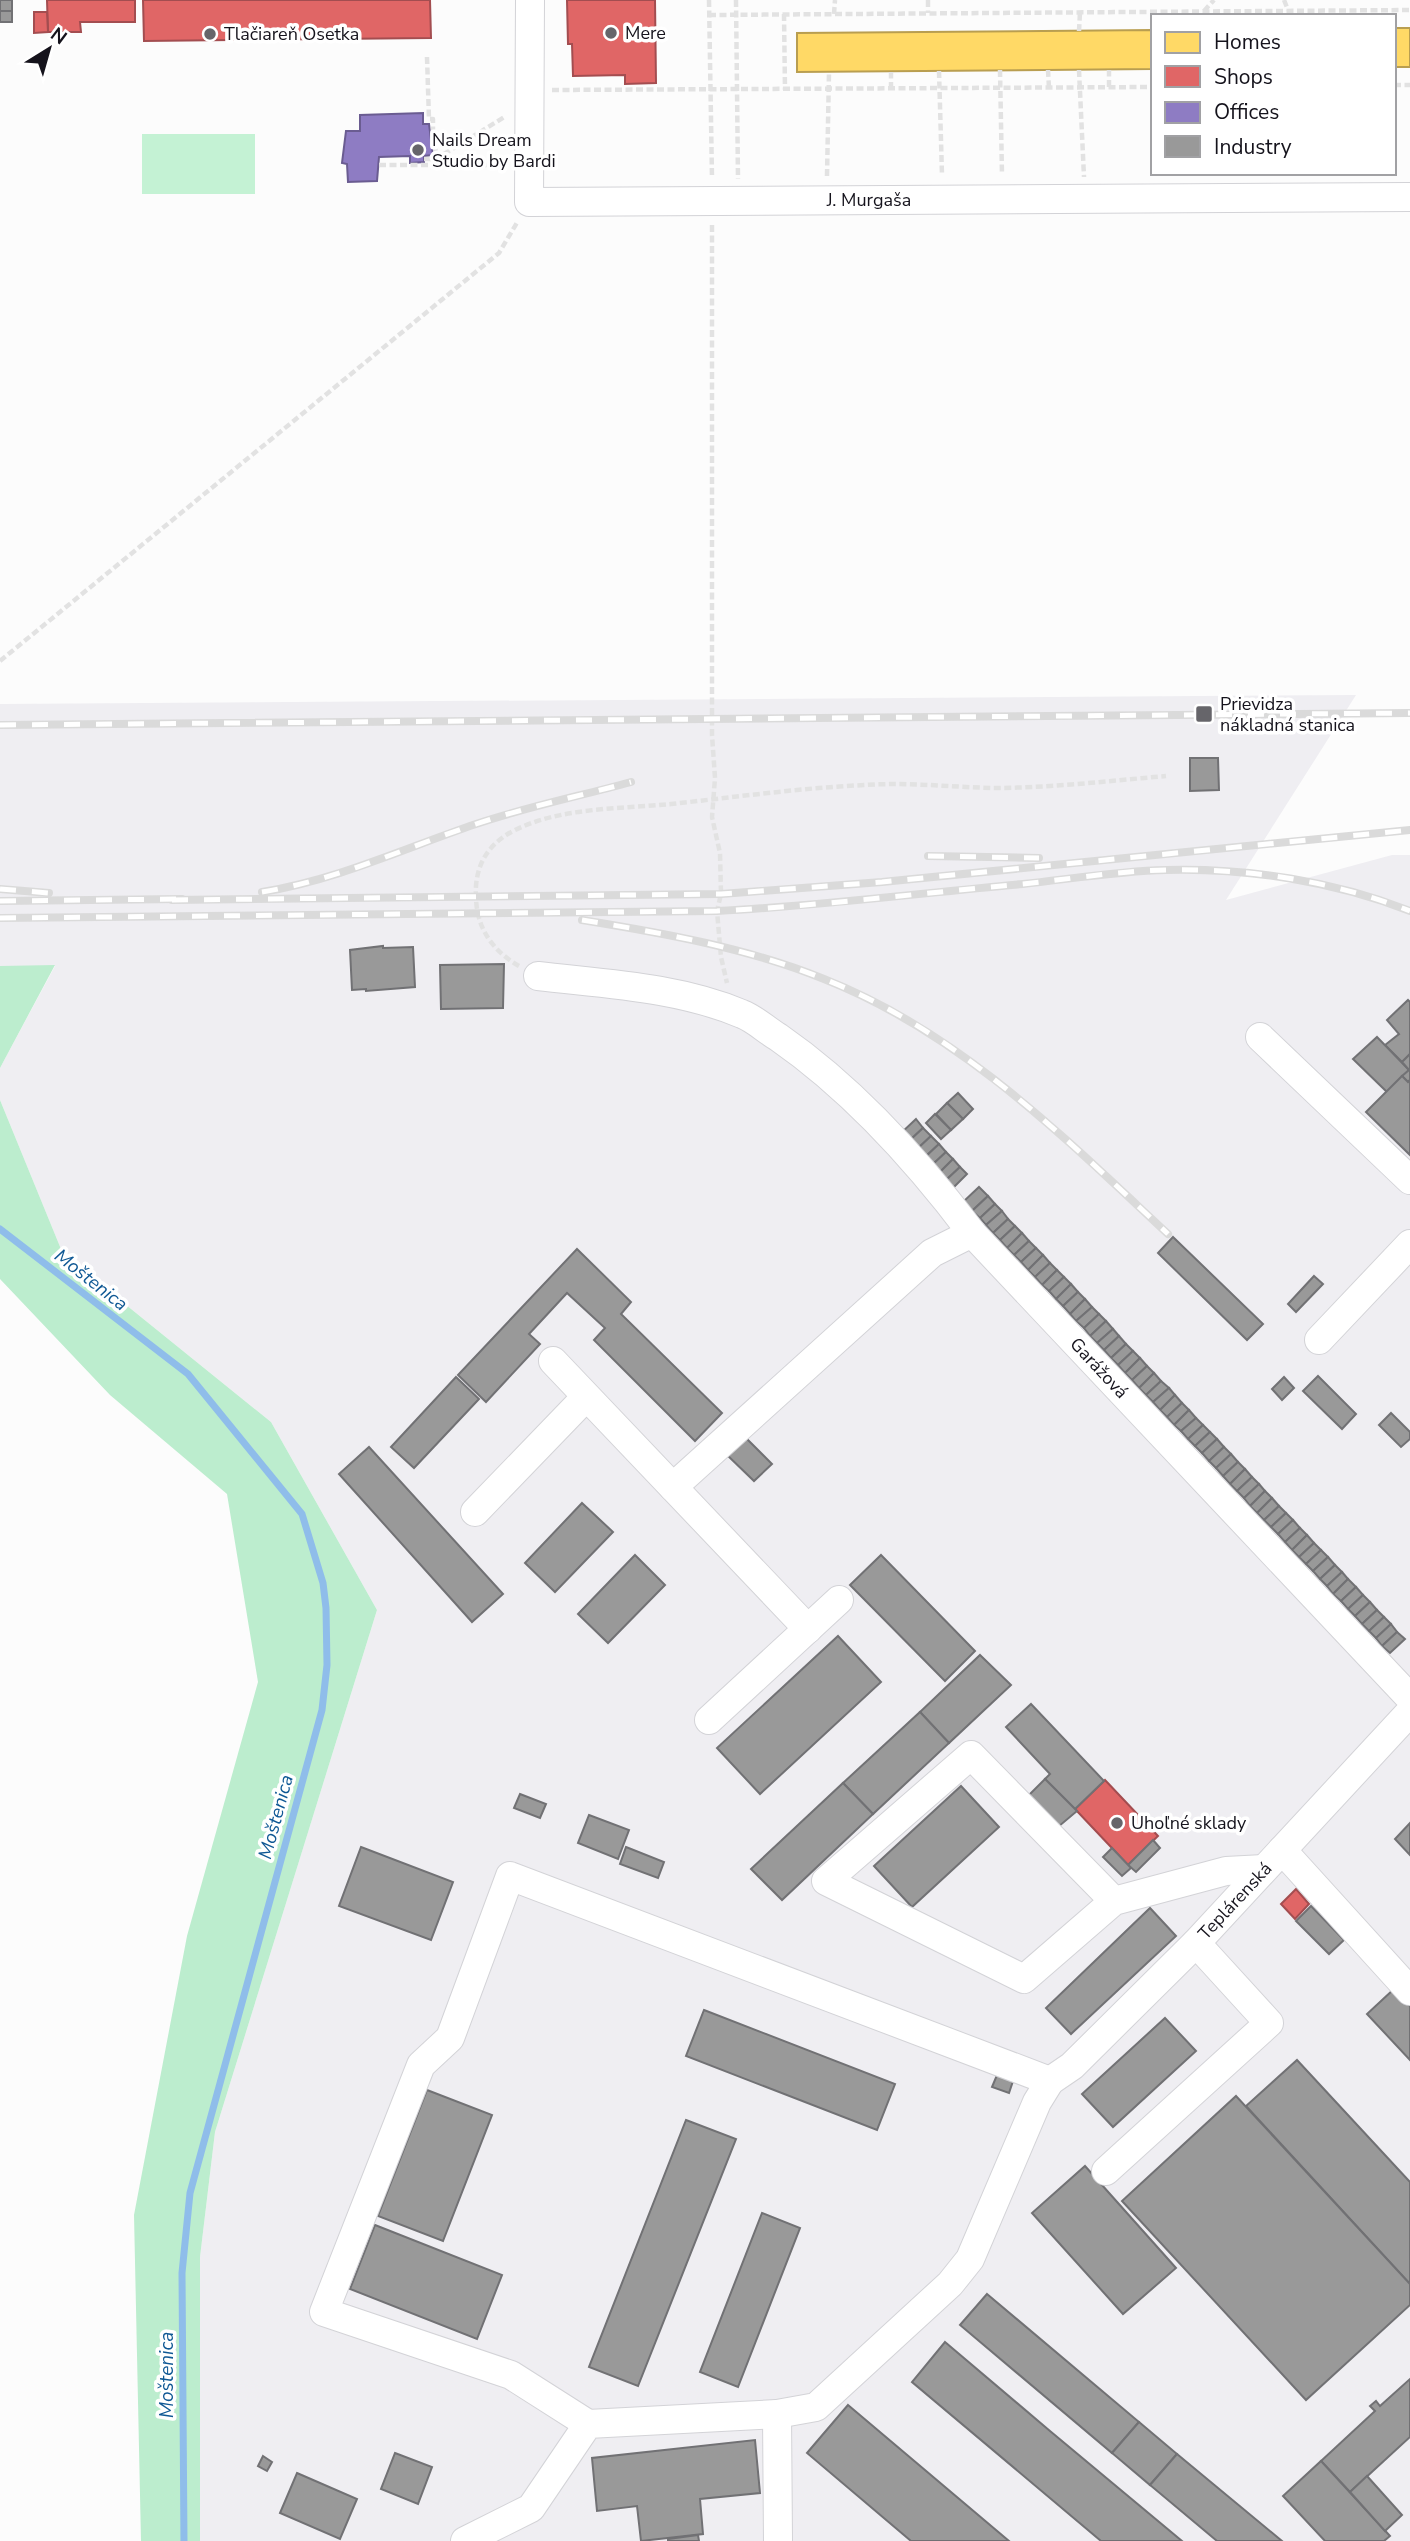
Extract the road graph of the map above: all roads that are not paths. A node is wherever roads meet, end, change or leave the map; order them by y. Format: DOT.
graph roads {
  1 [pos="530,0"];
  2 [pos="1410,197"];
  3 [pos="538,976"];
  4 [pos="1260,1037"];
  5 [pos="1410,1180"];
  6 [pos="972,1233"];
  7 [pos="1410,1244"];
  8 [pos="1320,1340"];
  9 [pos="553,1361"];
  10 [pos="586,1397"];
  11 [pos="673,1487"];
  12 [pos="475,1512"];
  13 [pos="839,1600"];
  14 [pos="808,1629"];
  15 [pos="1410,1698"];
  16 [pos="1410,1712"];
  17 [pos="709,1720"];
  18 [pos="1273,1860"];
  19 [pos="1114,1901"];
  20 [pos="1196,1943"];
  21 [pos="1410,1991"];
  22 [pos="1050,2081"];
  23 [pos="1106,2171"];
  24 [pos="777,2414"];
  25 [pos="588,2424"];
  26 [pos="465,2541"];
  27 [pos="778,2541"];
  1 -- 2 [label="street, J. Murgaša"];
  3 -- 6 [label="street, Garážová"];
  4 -- 5 [label="street"];
  6 -- 11 [label="street"];
  6 -- 15 [label="street, Garážová"];
  7 -- 8 [label="street"];
  9 -- 10 [label="street"];
  10 -- 11 [label="street"];
  10 -- 12 [label="street"];
  11 -- 14 [label="street"];
  13 -- 14 [label="street"];
  14 -- 17 [label="street"];
  16 -- 18 [label="street, Teplárenská"];
  18 -- 19 [label="street"];
  18 -- 20 [label="street, Teplárenská"];
  18 -- 21 [label="street"];
  19 -- 19 [label="street"];
  20 -- 22 [label="street, Teplárenská"];
  20 -- 23 [label="street"];
  22 -- 24 [label="street"];
  22 -- 25 [label="street"];
  24 -- 25 [label="street"];
  24 -- 27 [label="street"];
  25 -- 26 [label="street"];
}
